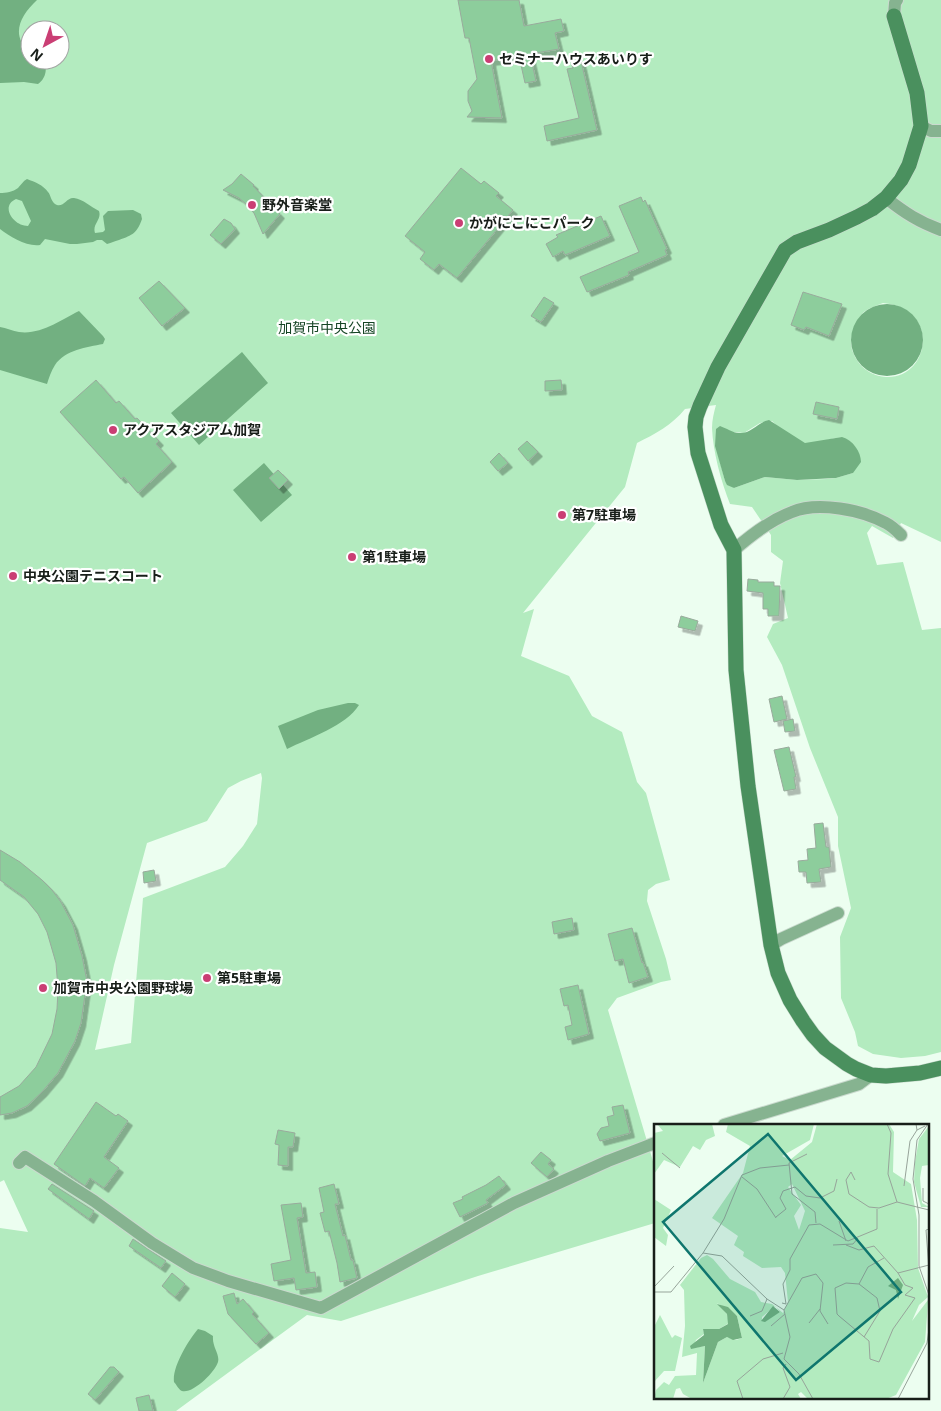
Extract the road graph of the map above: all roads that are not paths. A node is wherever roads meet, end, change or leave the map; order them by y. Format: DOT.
graph roads {
  1 [pos="897,0"];
  2 [pos="894,16"];
  3 [pos="921,126"];
  4 [pos="941,131"];
  5 [pos="886,198"];
  6 [pos="941,230"];
  7 [pos="902,535"];
  8 [pos="734,550"];
  9 [pos="838,913"];
  10 [pos="771,945"];
  11 [pos="941,1068"];
  12 [pos="871,1075"];
  13 [pos="727,1124"];
  14 [pos="654,1143"];
  15 [pos="19,1164"];
  1 -- 2 [label="street"];
  2 -- 3 [label="street"];
  3 -- 4 [label="street"];
  3 -- 5 [label="street"];
  5 -- 6 [label="street"];
  5 -- 8 [label="street"];
  7 -- 8 [label="street"];
  8 -- 10 [label="street"];
  9 -- 10 [label="street"];
  10 -- 12 [label="street"];
  11 -- 12 [label="street"];
  12 -- 13 [label="street"];
  14 -- 15 [label="street"];
}
